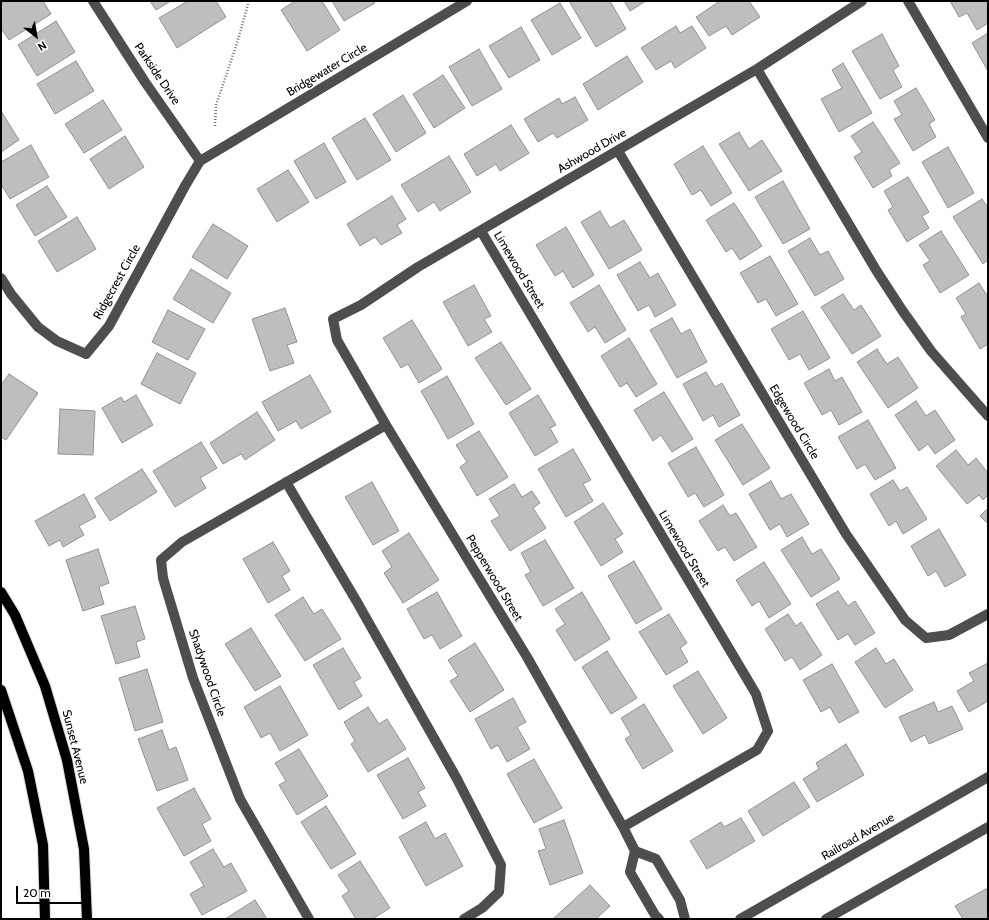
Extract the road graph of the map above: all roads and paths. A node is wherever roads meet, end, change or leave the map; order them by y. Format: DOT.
graph roads {
  1 [pos="93,1"];
  2 [pos="250,1"];
  3 [pos="467,1"];
  4 [pos="862,1"];
  5 [pos="908,1"];
  6 [pos="757,69"];
  7 [pos="215,126"];
  8 [pos="988,138"];
  9 [pos="618,151"];
  10 [pos="200,161"];
  11 [pos="481,231"];
  12 [pos="1,278"];
  13 [pos="333,319"];
  14 [pos="988,416"];
  15 [pos="386,425"];
  16 [pos="286,482"];
  17 [pos="1,592"];
  18 [pos="988,614"];
  19 [pos="1,690"];
  20 [pos="988,777"];
  21 [pos="623,827"];
  22 [pos="988,827"];
  23 [pos="635,851"];
  24 [pos="45,919"];
  25 [pos="87,919"];
  26 [pos="309,919"];
  27 [pos="464,919"];
  28 [pos="659,919"];
  29 [pos="685,919"];
  30 [pos="740,919"];
  31 [pos="826,919"];
  1 -- 10 [label="street, Parkside Drive"];
  2 -- 7 [label="path"];
  3 -- 10 [label="street, Bridgewater Circle"];
  4 -- 6 [label="street, Ashwood Drive"];
  5 -- 8 [label="street"];
  6 -- 9 [label="street, Ashwood Drive"];
  6 -- 14 [label="street"];
  9 -- 11 [label="street, Ashwood Drive"];
  9 -- 18 [label="street, Edgewood Circle"];
  10 -- 12 [label="street, Ridgecrest Circle"];
  11 -- 13 [label="street, Ashwood Drive"];
  11 -- 21 [label="street, Limewood Street"];
  13 -- 15 [label="street, Pepperwood Street"];
  15 -- 16 [label="street, Shadywood Circle"];
  15 -- 21 [label="street, Pepperwood Street"];
  16 -- 26 [label="street, Shadywood Circle"];
  16 -- 27 [label="street"];
  17 -- 25 [label="main road, Sunset Avenue"];
  19 -- 24 [label="main road"];
  20 -- 30 [label="street, Railroad Avenue"];
  21 -- 23 [label="street, Pepperwood Street"];
  22 -- 31 [label="street"];
  23 -- 28 [label="street"];
  23 -- 29 [label="street"];
}
